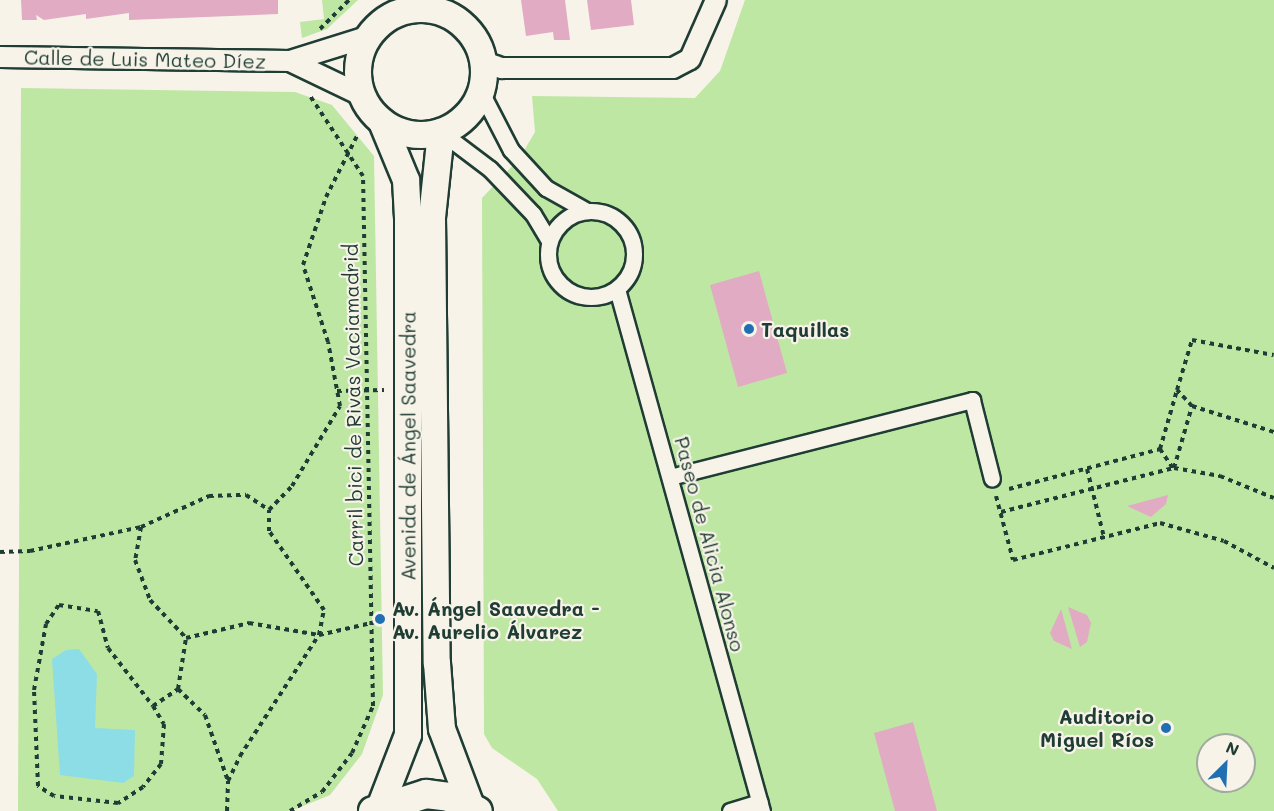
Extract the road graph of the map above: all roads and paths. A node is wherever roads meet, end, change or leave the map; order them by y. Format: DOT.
graph roads {
  1 [pos="349,0"];
  2 [pos="717,0"];
  3 [pos="401,6"];
  4 [pos="451,6"];
  5 [pos="368,37"];
  6 [pos="0,57"];
  7 [pos="300,61"];
  8 [pos="483,63"];
  9 [pos="481,92"];
  10 [pos="362,95"];
  11 [pos="382,122"];
  12 [pos="441,132"];
  13 [pos="357,136"];
  14 [pos="347,153"];
  15 [pos="587,211"];
  16 [pos="549,242"];
  17 [pos="617,289"];
  18 [pos="1274,355"];
  19 [pos="384,390"];
  20 [pos="1178,390"];
  21 [pos="337,391"];
  22 [pos="367,391"];
  23 [pos="1192,406"];
  24 [pos="1274,432"];
  25 [pos="1160,449"];
  26 [pos="1174,468"];
  27 [pos="1087,469"];
  28 [pos="670,477"];
  29 [pos="994,486"];
  30 [pos="1092,489"];
  31 [pos="1274,498"];
  32 [pos="269,510"];
  33 [pos="1001,512"];
  34 [pos="141,527"];
  35 [pos="1104,537"];
  36 [pos="0,552"];
  37 [pos="1274,568"];
  38 [pos="388,619"];
  39 [pos="372,623"];
  40 [pos="319,635"];
  41 [pos="186,638"];
  42 [pos="178,689"];
  43 [pos="153,706"];
  44 [pos="228,781"];
  45 [pos="761,807"];
  46 [pos="377,808"];
  47 [pos="474,808"];
  48 [pos="227,811"];
  49 [pos="290,811"];
  50 [pos="730,811"];
  1 -- 7 [label="path"];
  2 -- 8 [label="street"];
  3 -- 4 [label="street"];
  3 -- 5 [label="street"];
  4 -- 8 [label="street"];
  5 -- 7 [label="street, Calle de Luis Mateo Díez"];
  5 -- 10 [label="street"];
  6 -- 7 [label="street, Calle de Luis Mateo Díez"];
  7 -- 10 [label="street, Calle de Luis Mateo Díez"];
  7 -- 14 [label="path, Carril bici de Rivas Vaciamadrid"];
  8 -- 9 [label="street"];
  9 -- 12 [label="street"];
  9 -- 15 [label="street"];
  10 -- 11 [label="street"];
  11 -- 12 [label="street"];
  11 -- 46 [label="street, Avenida de Ángel Saavedra"];
  12 -- 16 [label="street"];
  12 -- 47 [label="street, Avenida de Ángel Saavedra"];
  13 -- 14 [label="path"];
  14 -- 21 [label="path"];
  14 -- 22 [label="path, Carril bici de Rivas Vaciamadrid"];
  15 -- 16 [label="street"];
  15 -- 17 [label="street"];
  16 -- 17 [label="street"];
  17 -- 28 [label="street, Paseo de Alicia Alonso"];
  18 -- 20 [label="path"];
  19 -- 22 [label="path"];
  20 -- 23 [label="path"];
  20 -- 25 [label="path"];
  21 -- 22 [label="path"];
  21 -- 32 [label="path"];
  22 -- 39 [label="path, Carril bici de Rivas Vaciamadrid"];
  23 -- 24 [label="path"];
  23 -- 26 [label="path"];
  25 -- 26 [label="path"];
  25 -- 27 [label="path"];
  26 -- 30 [label="path"];
  26 -- 31 [label="path"];
  27 -- 29 [label="path"];
  27 -- 30 [label="path"];
  28 -- 29 [label="street"];
  28 -- 45 [label="street, Paseo de Alicia Alonso"];
  29 -- 33 [label="path"];
  30 -- 33 [label="path"];
  30 -- 35 [label="path"];
  32 -- 34 [label="path"];
  32 -- 40 [label="path"];
  33 -- 35 [label="path"];
  34 -- 36 [label="path"];
  34 -- 41 [label="path"];
  35 -- 37 [label="path"];
  38 -- 39 [label="path"];
  39 -- 40 [label="path"];
  39 -- 49 [label="path, Carril bici de Rivas Vaciamadrid"];
  40 -- 41 [label="path"];
  40 -- 44 [label="path"];
  41 -- 42 [label="path"];
  42 -- 43 [label="path"];
  42 -- 44 [label="path"];
  43 -- 43 [label="path"];
  44 -- 48 [label="path"];
  45 -- 50 [label="street"];
  46 -- 47 [label="main road"];
}
